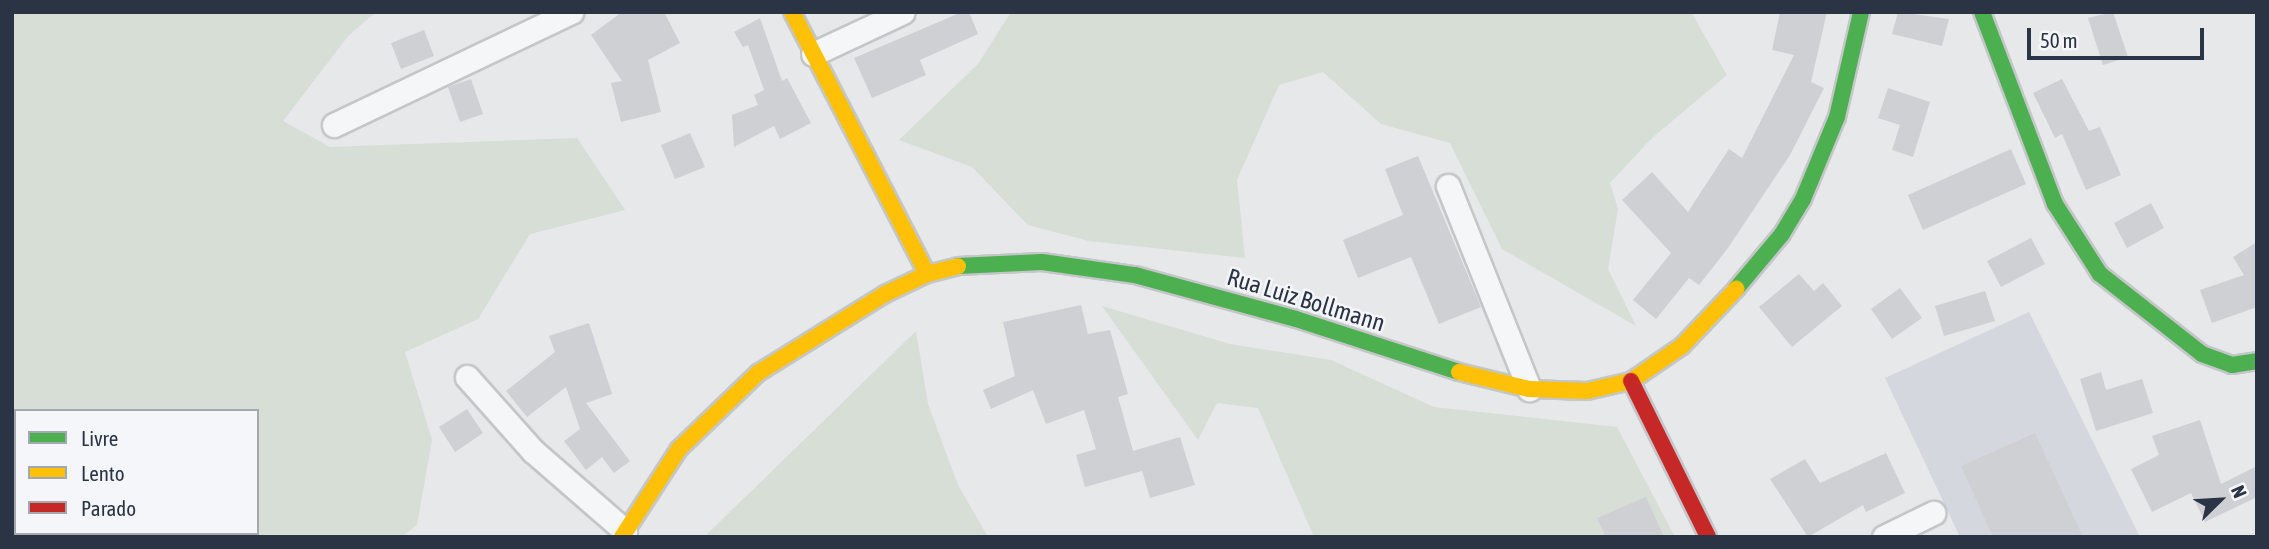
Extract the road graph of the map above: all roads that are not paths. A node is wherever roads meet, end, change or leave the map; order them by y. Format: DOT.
graph roads {
  1 [pos="571,12"];
  2 [pos="792,12"];
  3 [pos="903,12"];
  4 [pos="1861,12"];
  5 [pos="1982,12"];
  6 [pos="813,54"];
  7 [pos="334,125"];
  8 [pos="1448,186"];
  9 [pos="927,274"];
  10 [pos="2257,361"];
  11 [pos="467,377"];
  12 [pos="1631,381"];
  13 [pos="1529,389"];
  14 [pos="1933,513"];
  15 [pos="623,534"];
  16 [pos="1708,537"];
  17 [pos="1885,537"];
  1 -- 7 [label="street"];
  2 -- 6 [label="main road"];
  3 -- 6 [label="street"];
  4 -- 12 [label="main road, Rua Luiz Bollmann"];
  5 -- 10 [label="main road"];
  6 -- 9 [label="main road"];
  8 -- 13 [label="street"];
  9 -- 13 [label="main road, Rua Luiz Bollmann"];
  9 -- 15 [label="main road, Rua Luiz Bollmann"];
  11 -- 15 [label="street"];
  12 -- 13 [label="main road, Rua Luiz Bollmann"];
  12 -- 16 [label="main road"];
  14 -- 17 [label="street"];
}
